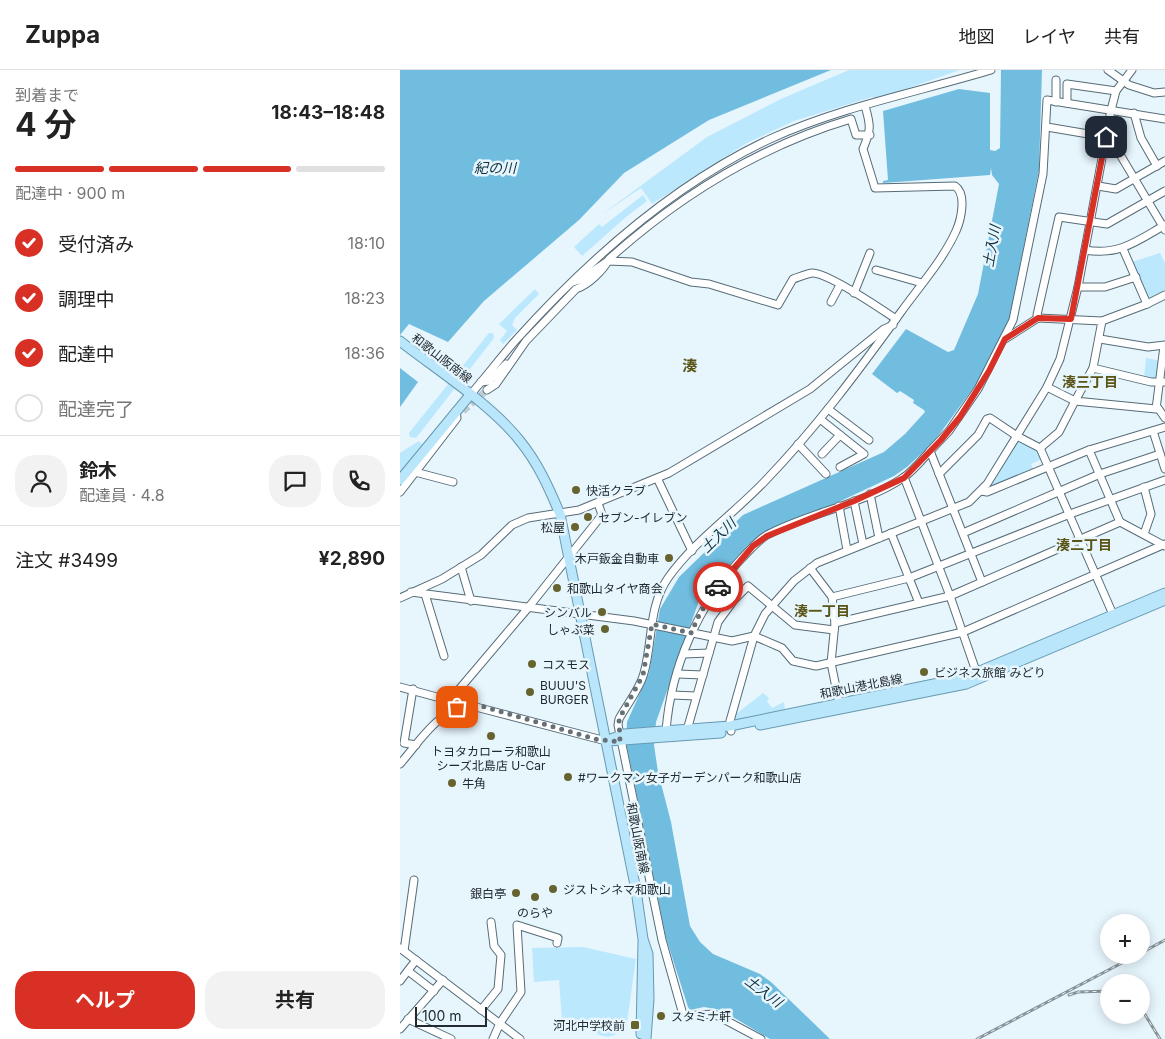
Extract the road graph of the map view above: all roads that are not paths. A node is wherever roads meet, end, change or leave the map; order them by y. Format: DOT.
graph roads {
  1 [pos="991,70"];
  2 [pos="1111,70"];
  3 [pos="1132,70"];
  4 [pos="1056,80"];
  5 [pos="1122,82"];
  6 [pos="1116,91"];
  7 [pos="1165,92"];
  8 [pos="1056,102"];
  9 [pos="1067,103"];
  10 [pos="865,106"];
  11 [pos="1111,110"];
  12 [pos="1134,113"];
  13 [pos="1165,119"];
  14 [pos="1047,126"];
  15 [pos="870,135"];
  16 [pos="1106,137"];
  17 [pos="1165,161"];
  18 [pos="1157,166"];
  19 [pos="1135,179"];
  20 [pos="1098,186"];
  21 [pos="1165,191"];
  22 [pos="1148,201"];
  23 [pos="1090,222"];
  24 [pos="1164,227"];
  25 [pos="1123,248"];
  26 [pos="1085,250"];
  27 [pos="870,253"];
  28 [pos="608,262"];
  29 [pos="876,270"];
  30 [pos="1136,277"];
  31 [pos="572,282"];
  32 [pos="922,282"];
  33 [pos="840,285"];
  34 [pos="1078,287"];
  35 [pos="854,293"];
  36 [pos="1165,295"];
  37 [pos="831,302"];
  38 [pos="1147,304"];
  39 [pos="1038,318"];
  40 [pos="1071,319"];
  41 [pos="1102,321"];
  42 [pos="894,322"];
  43 [pos="1005,339"];
  44 [pos="1100,339"];
  45 [pos="400,341"];
  46 [pos="1165,346"];
  47 [pos="514,357"];
  48 [pos="1093,368"];
  49 [pos="481,382"];
  50 [pos="1163,383"];
  51 [pos="1047,387"];
  52 [pos="487,390"];
  53 [pos="466,392"];
  54 [pos="1075,401"];
  55 [pos="1158,408"];
  56 [pos="828,409"];
  57 [pos="460,411"];
  58 [pos="1165,418"];
  59 [pos="820,420"];
  60 [pos="1165,427"];
  61 [pos="1153,431"];
  62 [pos="840,435"];
  63 [pos="1017,436"];
  64 [pos="868,440"];
  65 [pos="798,444"];
  66 [pos="1040,448"];
  67 [pos="1089,450"];
  68 [pos="930,451"];
  69 [pos="822,454"];
  70 [pos="1160,454"];
  71 [pos="840,467"];
  72 [pos="1049,468"];
  73 [pos="1165,469"];
  74 [pos="415,472"];
  75 [pos="826,474"];
  76 [pos="939,474"];
  77 [pos="1100,474"];
  78 [pos="904,478"];
  79 [pos="400,480"];
  80 [pos="658,480"];
  81 [pos="1165,480"];
  82 [pos="453,482"];
  83 [pos="1144,487"];
  84 [pos="981,491"];
  85 [pos="1060,491"];
  86 [pos="400,492"];
  87 [pos="870,494"];
  88 [pos="1110,498"];
  89 [pos="854,501"];
  90 [pos="598,503"];
  91 [pos="839,506"];
  92 [pos="953,509"];
  93 [pos="560,514"];
  94 [pos="1070,514"];
  95 [pos="920,522"];
  96 [pos="1120,522"];
  97 [pos="891,533"];
  98 [pos="962,533"];
  99 [pos="1144,534"];
  100 [pos="879,538"];
  101 [pos="1081,539"];
  102 [pos="863,544"];
  103 [pos="1165,545"];
  104 [pos="847,550"];
  105 [pos="692,551"];
  106 [pos="971,554"];
  107 [pos="570,556"];
  108 [pos="461,567"];
  109 [pos="810,568"];
  110 [pos="938,568"];
  111 [pos="1096,574"];
  112 [pos="910,578"];
  113 [pos="982,582"];
  114 [pos="411,592"];
  115 [pos="1165,593"];
  116 [pos="425,594"];
  117 [pos="950,596"];
  118 [pos="400,598"];
  119 [pos="832,598"];
  120 [pos="1165,600"];
  121 [pos="471,601"];
  122 [pos="772,603"];
  123 [pos="920,603"];
  124 [pos="528,608"];
  125 [pos="582,615"];
  126 [pos="1114,618"];
  127 [pos="653,624"];
  128 [pos="834,627"];
  129 [pos="690,632"];
  130 [pos="963,632"];
  131 [pos="754,636"];
  132 [pos="714,637"];
  133 [pos="710,653"];
  134 [pos="684,654"];
  135 [pos="444,656"];
  136 [pos="832,663"];
  137 [pos="678,674"];
  138 [pos="703,674"];
  139 [pos="978,677"];
  140 [pos="400,687"];
  141 [pos="413,689"];
  142 [pos="672,695"];
  143 [pos="696,696"];
  144 [pos="456,705"];
  145 [pos="840,707"];
  146 [pos="730,728"];
  147 [pos="686,730"];
  148 [pos="661,734"];
  149 [pos="622,738"];
  150 [pos="606,741"];
  151 [pos="416,745"];
  152 [pos="400,764"];
  153 [pos="414,880"];
  154 [pos="491,922"];
  155 [pos="643,939"];
  156 [pos="557,943"];
  157 [pos="402,949"];
  158 [pos="416,960"];
  159 [pos="408,971"];
  160 [pos="443,980"];
  161 [pos="400,982"];
  162 [pos="434,991"];
  163 [pos="482,1010"];
  164 [pos="408,1020"];
  165 [pos="500,1023"];
  166 [pos="400,1029"];
  167 [pos="451,1039"];
  168 [pos="493,1039"];
  169 [pos="520,1039"];
  170 [pos="640,1039"];
  171 [pos="646,1039"];
  172 [pos="761,1039"];
  1 -- 10 [label="street"];
  2 -- 5 [label="street"];
  3 -- 5 [label="street"];
  4 -- 8 [label="street"];
  5 -- 6 [label="street"];
  5 -- 7 [label="street"];
  6 -- 9 [label="street"];
  6 -- 11 [label="street"];
  8 -- 9 [label="street"];
  8 -- 14 [label="street"];
  9 -- 11 [label="street"];
  10 -- 15 [label="street"];
  10 -- 31 [label="street"];
  11 -- 12 [label="street"];
  11 -- 16 [label="street"];
  12 -- 13 [label="street"];
  12 -- 18 [label="street"];
  14 -- 16 [label="street"];
  14 -- 43 [label="street"];
  15 -- 28 [label="street"];
  15 -- 32 [label="street"];
  16 -- 19 [label="street"];
  16 -- 20 [label="street"];
  17 -- 18 [label="street"];
  18 -- 19 [label="street"];
  19 -- 20 [label="street"];
  19 -- 22 [label="street"];
  20 -- 23 [label="street"];
  21 -- 22 [label="street"];
  22 -- 23 [label="street"];
  22 -- 24 [label="street"];
  23 -- 26 [label="street"];
  23 -- 39 [label="street"];
  24 -- 25 [label="street"];
  25 -- 26 [label="street"];
  25 -- 30 [label="street"];
  26 -- 34 [label="street"];
  27 -- 35 [label="street"];
  28 -- 31 [label="street"];
  28 -- 33 [label="street"];
  28 -- 47 [label="street"];
  29 -- 32 [label="street"];
  30 -- 34 [label="street"];
  30 -- 38 [label="street"];
  31 -- 49 [label="street"];
  32 -- 42 [label="street"];
  33 -- 35 [label="street"];
  33 -- 37 [label="street"];
  34 -- 40 [label="street"];
  35 -- 42 [label="street"];
  36 -- 38 [label="street"];
  38 -- 41 [label="street"];
  39 -- 40 [label="street"];
  39 -- 43 [label="street"];
  40 -- 41 [label="street"];
  40 -- 51 [label="street"];
  41 -- 44 [label="street"];
  42 -- 56 [label="street"];
  42 -- 80 [label="street"];
  43 -- 68 [label="street"];
  44 -- 46 [label="street"];
  44 -- 48 [label="street"];
  45 -- 53 [label="main road, 和歌山阪南線"];
  46 -- 50 [label="street"];
  47 -- 49 [label="street"];
  47 -- 52 [label="street"];
  48 -- 50 [label="street"];
  48 -- 54 [label="street"];
  49 -- 53 [label="street"];
  50 -- 55 [label="street"];
  51 -- 54 [label="street"];
  51 -- 63 [label="street"];
  53 -- 57 [label="main road"];
  53 -- 93 [label="main road"];
  54 -- 55 [label="street"];
  54 -- 66 [label="street"];
  55 -- 58 [label="street"];
  56 -- 59 [label="street"];
  56 -- 64 [label="street"];
  57 -- 74 [label="street"];
  57 -- 79 [label="main road"];
  59 -- 62 [label="street"];
  59 -- 65 [label="street"];
  60 -- 61 [label="street"];
  61 -- 67 [label="street"];
  61 -- 70 [label="street"];
  62 -- 69 [label="street"];
  62 -- 71 [label="street"];
  63 -- 66 [label="street"];
  63 -- 76 [label="street"];
  63 -- 84 [label="street"];
  65 -- 75 [label="street"];
  65 -- 105 [label="street"];
  66 -- 72 [label="street"];
  67 -- 72 [label="street"];
  67 -- 77 [label="street"];
  68 -- 76 [label="street"];
  68 -- 78 [label="street"];
  70 -- 73 [label="street"];
  70 -- 77 [label="street"];
  72 -- 84 [label="street"];
  72 -- 85 [label="street"];
  74 -- 82 [label="street"];
  74 -- 86 [label="street"];
  76 -- 92 [label="street"];
  77 -- 85 [label="street"];
  77 -- 88 [label="street"];
  78 -- 87 [label="street"];
  78 -- 95 [label="street"];
  80 -- 90 [label="street"];
  80 -- 105 [label="street"];
  81 -- 83 [label="street"];
  83 -- 88 [label="street"];
  83 -- 99 [label="street"];
  84 -- 92 [label="street"];
  85 -- 94 [label="street"];
  85 -- 98 [label="street"];
  87 -- 89 [label="street"];
  87 -- 100 [label="street"];
  88 -- 94 [label="street"];
  88 -- 96 [label="street"];
  89 -- 91 [label="street"];
  89 -- 102 [label="street"];
  90 -- 93 [label="street"];
  90 -- 107 [label="street"];
  91 -- 104 [label="street"];
  91 -- 129 [label="street"];
  92 -- 95 [label="street"];
  92 -- 98 [label="street"];
  93 -- 107 [label="main road"];
  93 -- 108 [label="street"];
  94 -- 101 [label="street"];
  94 -- 106 [label="street"];
  95 -- 97 [label="street"];
  95 -- 110 [label="street"];
  96 -- 99 [label="street"];
  96 -- 101 [label="street"];
  97 -- 100 [label="street"];
  97 -- 112 [label="street"];
  98 -- 106 [label="street"];
  99 -- 103 [label="street"];
  100 -- 102 [label="street"];
  101 -- 111 [label="street"];
  101 -- 113 [label="street"];
  102 -- 104 [label="street"];
  103 -- 111 [label="street"];
  104 -- 109 [label="street"];
  105 -- 127 [label="street"];
  106 -- 110 [label="street"];
  106 -- 113 [label="street"];
  107 -- 124 [label="street"];
  107 -- 125 [label="main road"];
  108 -- 114 [label="street"];
  108 -- 121 [label="street"];
  109 -- 119 [label="street"];
  109 -- 122 [label="street"];
  110 -- 112 [label="street"];
  110 -- 117 [label="street"];
  111 -- 126 [label="street"];
  111 -- 130 [label="street"];
  112 -- 119 [label="street"];
  112 -- 123 [label="street"];
  113 -- 117 [label="street"];
  114 -- 116 [label="street"];
  114 -- 118 [label="street"];
  115 -- 126 [label="main road, 和歌山港北島線"];
  116 -- 121 [label="street"];
  116 -- 135 [label="street"];
  117 -- 123 [label="street"];
  117 -- 130 [label="street"];
  119 -- 128 [label="street"];
  120 -- 126 [label="main road, 和歌山港北島線"];
  121 -- 124 [label="street"];
  122 -- 128 [label="street"];
  122 -- 131 [label="street"];
  122 -- 132 [label="street"];
  123 -- 128 [label="street"];
  124 -- 125 [label="street"];
  124 -- 144 [label="street"];
  125 -- 127 [label="street"];
  125 -- 150 [label="main road"];
  126 -- 139 [label="main road, 和歌山港北島線"];
  127 -- 129 [label="street"];
  127 -- 149 [label="street"];
  128 -- 136 [label="street"];
  129 -- 132 [label="street"];
  129 -- 134 [label="street"];
  130 -- 136 [label="street"];
  130 -- 139 [label="street"];
  131 -- 132 [label="street"];
  131 -- 136 [label="street"];
  131 -- 146 [label="street"];
  132 -- 133 [label="street"];
  133 -- 134 [label="street"];
  133 -- 138 [label="street"];
  134 -- 137 [label="street"];
  136 -- 145 [label="street"];
  137 -- 138 [label="street"];
  137 -- 142 [label="street"];
  138 -- 143 [label="street"];
  139 -- 145 [label="main road, 和歌山港北島線"];
  140 -- 141 [label="street"];
  141 -- 144 [label="street"];
  141 -- 151 [label="street"];
  142 -- 143 [label="street"];
  142 -- 148 [label="street"];
  143 -- 147 [label="street"];
  144 -- 150 [label="street"];
  144 -- 151 [label="street"];
  145 -- 146 [label="main road, 和歌山港北島線"];
  146 -- 147 [label="main road, 和歌山港北島線"];
  146 -- 148 [label="main road, 和歌山港北島線"];
  147 -- 148 [label="main road, 和歌山港北島線"];
  148 -- 149 [label="main road, 和歌山港北島線"];
  149 -- 150 [label="main road, 和歌山港北島線"];
  149 -- 172 [label="street"];
  150 -- 155 [label="main road, 和歌山阪南線"];
  151 -- 152 [label="street"];
  153 -- 157 [label="street"];
  154 -- 163 [label="street"];
  155 -- 170 [label="main road, 和歌山阪南線"];
  155 -- 171 [label="main road, 和歌山阪南線"];
  156 -- 165 [label="street"];
  157 -- 158 [label="street"];
  158 -- 159 [label="street"];
  158 -- 160 [label="street"];
  159 -- 161 [label="street"];
  159 -- 162 [label="street"];
  160 -- 162 [label="street"];
  160 -- 163 [label="street"];
  162 -- 164 [label="street"];
  163 -- 165 [label="street"];
  164 -- 166 [label="street"];
  164 -- 167 [label="street"];
  165 -- 168 [label="street"];
  165 -- 169 [label="street"];
}
